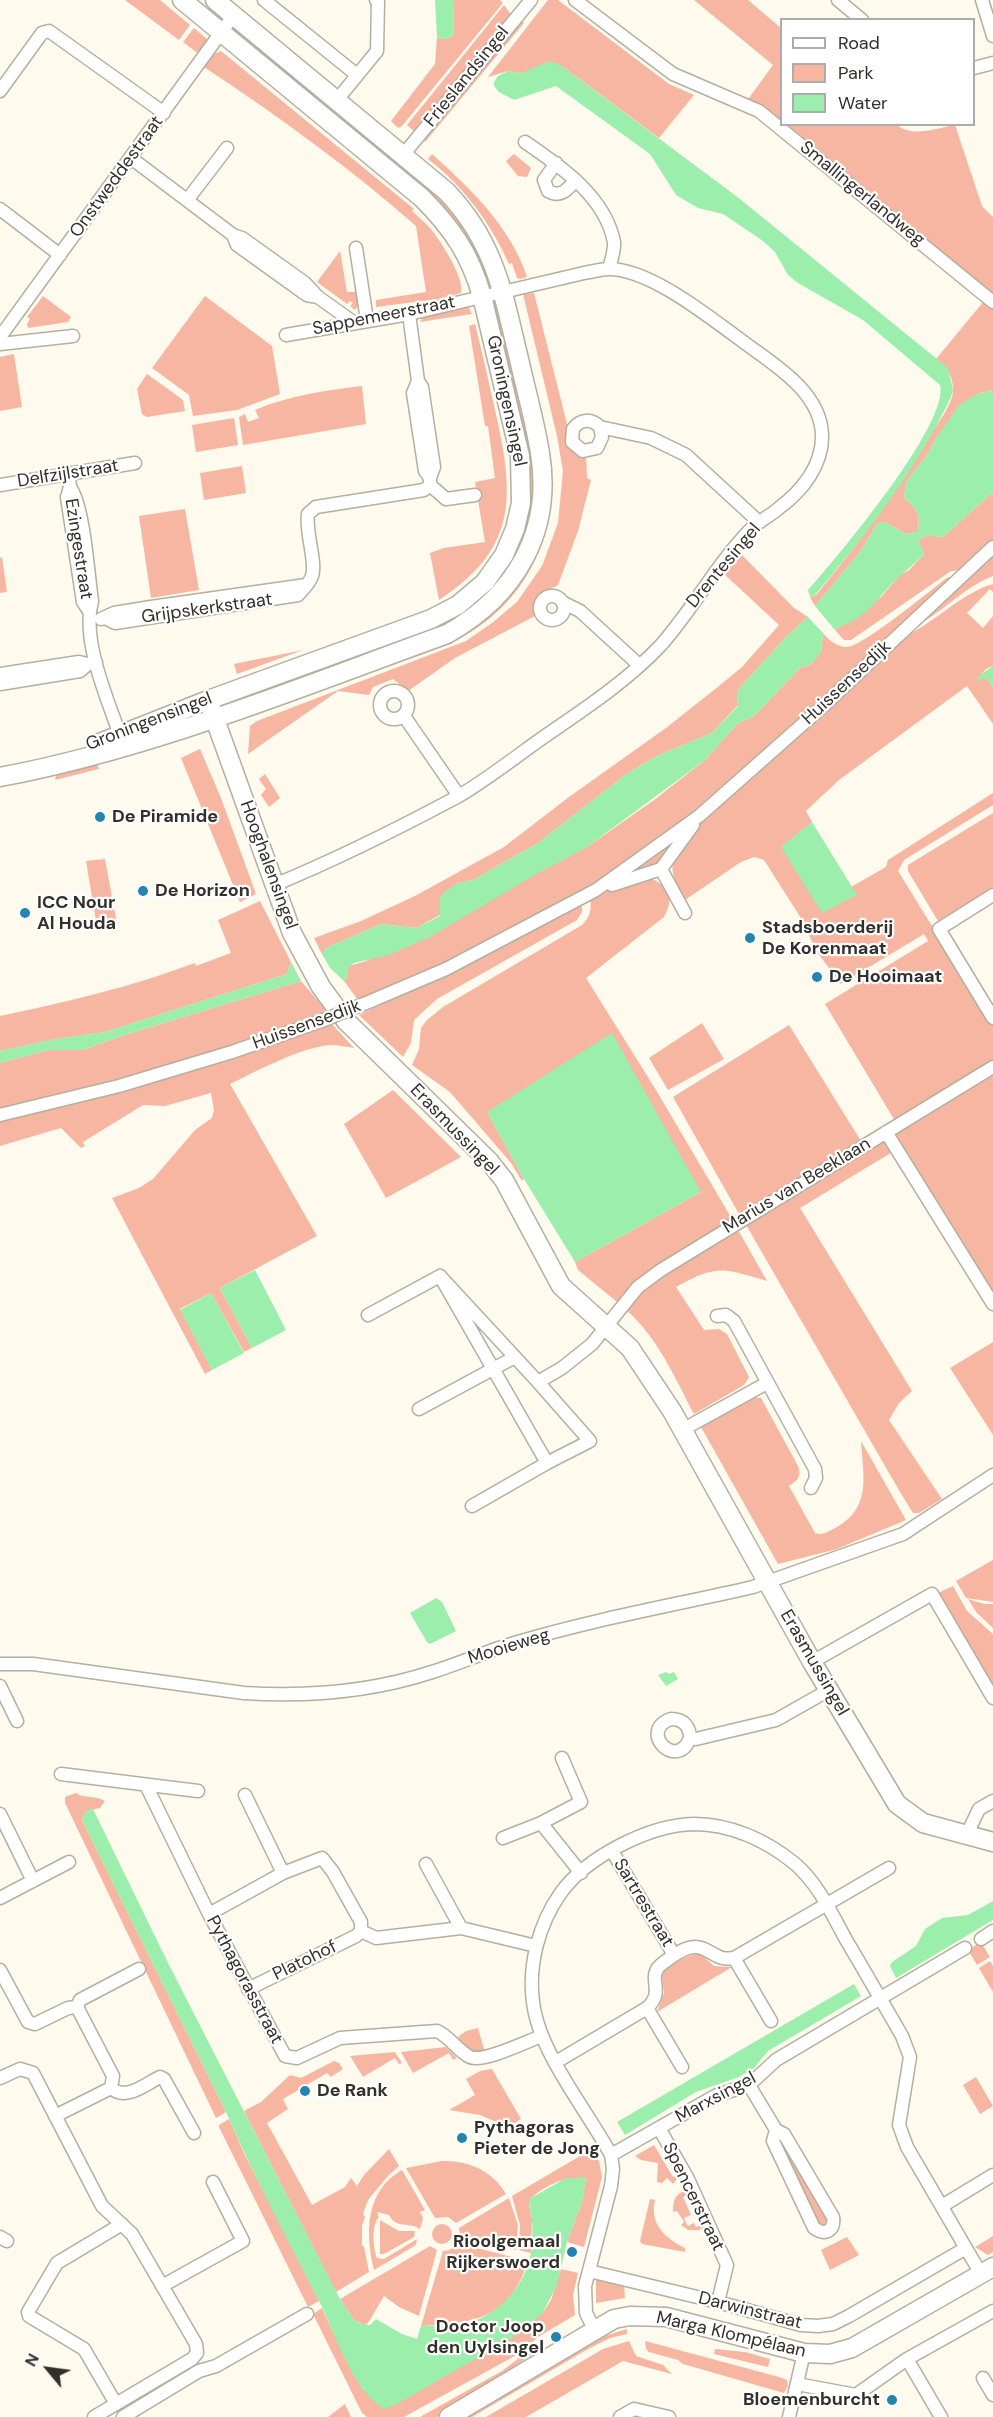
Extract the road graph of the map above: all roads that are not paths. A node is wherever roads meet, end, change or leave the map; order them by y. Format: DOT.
graph roads {
  1 [pos="183,0"];
  2 [pos="215,0"];
  3 [pos="264,0"];
  4 [pos="376,0"];
  5 [pos="531,0"];
  6 [pos="575,0"];
  7 [pos="838,0"];
  8 [pos="982,0"];
  9 [pos="233,16"];
  10 [pos="860,18"];
  11 [pos="222,32"];
  12 [pos="993,36"];
  13 [pos="993,63"];
  14 [pos="975,68"];
  15 [pos="357,75"];
  16 [pos="0,91"];
  17 [pos="337,100"];
  18 [pos="164,113"];
  19 [pos="525,142"];
  20 [pos="227,148"];
  21 [pos="403,155"];
  22 [pos="131,158"];
  23 [pos="556,164"];
  24 [pos="390,171"];
  25 [pos="575,181"];
  26 [pos="188,199"];
  27 [pos="0,209"];
  28 [pos="356,248"];
  29 [pos="60,255"];
  30 [pos="609,269"];
  31 [pos="503,292"];
  32 [pos="482,296"];
  33 [pos="993,302"];
  34 [pos="409,314"];
  35 [pos="367,320"];
  36 [pos="354,322"];
  37 [pos="286,334"];
  38 [pos="73,336"];
  39 [pos="0,337"];
  40 [pos="0,344"];
  41 [pos="600,427"];
  42 [pos="135,463"];
  43 [pos="69,481"];
  44 [pos="430,482"];
  45 [pos="0,485"];
  46 [pos="475,495"];
  47 [pos="759,522"];
  48 [pos="993,547"];
  49 [pos="561,602"];
  50 [pos="90,616"];
  51 [pos="92,663"];
  52 [pos="639,665"];
  53 [pos="0,674"];
  54 [pos="0,684"];
  55 [pos="208,700"];
  56 [pos="404,716"];
  57 [pos="214,717"];
  58 [pos="122,742"];
  59 [pos="0,765"];
  60 [pos="0,777"];
  61 [pos="459,796"];
  62 [pos="699,816"];
  63 [pos="661,869"];
  64 [pos="274,885"];
  65 [pos="596,890"];
  66 [pos="993,896"];
  67 [pos="685,913"];
  68 [pos="993,1018"];
  69 [pos="346,1021"];
  70 [pos="993,1067"];
  71 [pos="0,1116"];
  72 [pos="886,1132"];
  73 [pos="440,1275"];
  74 [pos="993,1305"];
  75 [pos="368,1315"];
  76 [pos="717,1316"];
  77 [pos="609,1322"];
  78 [pos="515,1357"];
  79 [pos="494,1369"];
  80 [pos="538,1382"];
  81 [pos="767,1383"];
  82 [pos="419,1409"];
  83 [pos="682,1430"];
  84 [pos="547,1463"];
  85 [pos="993,1475"];
  86 [pos="811,1488"];
  87 [pos="472,1506"];
  88 [pos="768,1583"];
  89 [pos="812,1662"];
  90 [pos="0,1664"];
  91 [pos="0,1686"];
  92 [pos="829,1690"];
  93 [pos="993,1698"];
  94 [pos="17,1721"];
  95 [pos="690,1738"];
  96 [pos="562,1758"];
  97 [pos="61,1774"];
  98 [pos="146,1785"];
  99 [pos="198,1791"];
  100 [pos="244,1795"];
  101 [pos="993,1801"];
  102 [pos="0,1814"];
  103 [pos="541,1823"];
  104 [pos="966,1836"];
  105 [pos="503,1838"];
  106 [pos="993,1842"];
  107 [pos="612,1851"];
  108 [pos="69,1863"];
  109 [pos="426,1864"];
  110 [pos="889,1868"];
  111 [pos="284,1873"];
  112 [pos="581,1873"];
  113 [pos="33,1881"];
  114 [pos="0,1898"];
  115 [pos="826,1904"];
  116 [pos="209,1914"];
  117 [pos="460,1928"];
  118 [pos="361,1931"];
  119 [pos="993,1931"];
  120 [pos="981,1939"];
  121 [pos="536,1946"];
  122 [pos="965,1948"];
  123 [pos="674,1955"];
  124 [pos="734,1958"];
  125 [pos="139,1969"];
  126 [pos="0,1970"];
  127 [pos="248,1989"];
  128 [pos="881,1998"];
  129 [pos="77,2007"];
  130 [pos="647,2008"];
  131 [pos="771,2021"];
  132 [pos="542,2036"];
  133 [pos="556,2062"];
  134 [pos="682,2067"];
  135 [pos="0,2078"];
  136 [pos="749,2085"];
  137 [pos="111,2088"];
  138 [pos="55,2116"];
  139 [pos="659,2128"];
  140 [pos="776,2130"];
  141 [pos="194,2133"];
  142 [pos="610,2155"];
  143 [pos="993,2175"];
  144 [pos="213,2182"];
  145 [pos="942,2206"];
  146 [pos="122,2224"];
  147 [pos="966,2248"];
  148 [pos="589,2271"];
  149 [pos="988,2275"];
  150 [pos="162,2286"];
  151 [pos="718,2302"];
  152 [pos="993,2310"];
  153 [pos="307,2314"];
  154 [pos="595,2331"];
  155 [pos="803,2359"];
  156 [pos="907,2359"];
  157 [pos="982,2378"];
  158 [pos="797,2384"];
  159 [pos="133,2394"];
  160 [pos="993,2396"];
  161 [pos="116,2404"];
  162 [pos="143,2412"];
  163 [pos="94,2417"];
  164 [pos="123,2417"];
  165 [pos="449,2417"];
  166 [pos="620,2417"];
  167 [pos="666,2417"];
  168 [pos="789,2417"];
  169 [pos="941,2417"];
  1 -- 11 [label="street, Groningensingel"];
  2 -- 9 [label="street, Groningensingel"];
  3 -- 15 [label="street"];
  4 -- 15 [label="street"];
  5 -- 21 [label="street, Frieslandsingel"];
  6 -- 33 [label="street, Smallingerlandweg"];
  7 -- 10 [label="street"];
  8 -- 12 [label="street"];
  9 -- 11 [label="street, Onstweddestraat"];
  9 -- 17 [label="street, Groningensingel"];
  11 -- 18 [label="street, Onstweddestraat"];
  11 -- 24 [label="street, Groningensingel"];
  13 -- 14 [label="street"];
  15 -- 17 [label="street"];
  16 -- 18 [label="street"];
  17 -- 21 [label="street, Groningensingel"];
  18 -- 22 [label="street, Onstweddestraat"];
  19 -- 23 [label="street"];
  20 -- 26 [label="street"];
  21 -- 24 [label="street"];
  21 -- 31 [label="street, Groningensingel"];
  22 -- 26 [label="street"];
  22 -- 29 [label="street, Onstweddestraat"];
  23 -- 25 [label="street"];
  23 -- 25 [label="street"];
  24 -- 32 [label="street, Groningensingel"];
  25 -- 30 [label="street"];
  26 -- 36 [label="street"];
  27 -- 29 [label="street"];
  28 -- 35 [label="street"];
  29 -- 39 [label="street, Onstweddestraat"];
  30 -- 31 [label="street, Drentesingel"];
  30 -- 47 [label="street, Drentesingel"];
  31 -- 32 [label="street, Sappemeerstraat"];
  31 -- 57 [label="street, Groningensingel"];
  32 -- 34 [label="street, Sappemeerstraat"];
  32 -- 55 [label="street, Groningensingel"];
  34 -- 35 [label="street, Sappemeerstraat"];
  34 -- 44 [label="street"];
  35 -- 36 [label="street, Sappemeerstraat"];
  36 -- 37 [label="street, Sappemeerstraat"];
  38 -- 40 [label="street"];
  41 -- 47 [label="street"];
  42 -- 43 [label="street, Delfzijlstraat"];
  43 -- 45 [label="street, Delfzijlstraat"];
  43 -- 50 [label="street, Ezingestraat"];
  44 -- 46 [label="street"];
  44 -- 50 [label="street, Grijpskerkstraat"];
  47 -- 52 [label="street, Drentesingel"];
  48 -- 62 [label="street, Huissensedijk"];
  49 -- 52 [label="street"];
  50 -- 51 [label="street, Ezingestraat"];
  51 -- 53 [label="street"];
  51 -- 54 [label="street"];
  51 -- 58 [label="street, Ezingestraat"];
  52 -- 61 [label="street, Drentesingel"];
  55 -- 57 [label="street, Hooghalensingel"];
  55 -- 58 [label="street, Groningensingel"];
  56 -- 61 [label="street"];
  57 -- 58 [label="street, Groningensingel"];
  57 -- 64 [label="street, Hooghalensingel"];
  58 -- 59 [label="street, Groningensingel"];
  58 -- 60 [label="street, Groningensingel"];
  61 -- 64 [label="street, Drentesingel"];
  62 -- 63 [label="street, Huissensedijk"];
  62 -- 65 [label="street, Huissensedijk"];
  63 -- 65 [label="street, Huissensedijk"];
  63 -- 67 [label="street"];
  64 -- 69 [label="street, Hooghalensingel"];
  65 -- 71 [label="street, Huissensedijk, bridge"];
  66 -- 68 [label="street"];
  69 -- 77 [label="street, Erasmussingel"];
  70 -- 72 [label="street, Marius van Beeklaan"];
  72 -- 74 [label="street"];
  72 -- 77 [label="street, Marius van Beeklaan"];
  73 -- 75 [label="street"];
  73 -- 78 [label="street"];
  73 -- 79 [label="street"];
  76 -- 81 [label="street"];
  77 -- 80 [label="street, Marius van Beeklaan"];
  77 -- 83 [label="street, Erasmussingel"];
  78 -- 79 [label="street"];
  78 -- 80 [label="street"];
  79 -- 82 [label="street"];
  79 -- 84 [label="street"];
  80 -- 84 [label="street"];
  81 -- 83 [label="street"];
  81 -- 86 [label="street"];
  83 -- 88 [label="street, Erasmussingel"];
  84 -- 87 [label="street"];
  85 -- 88 [label="street, Mooieweg"];
  88 -- 89 [label="street, Erasmussingel"];
  88 -- 90 [label="street, Mooieweg"];
  89 -- 92 [label="street, Erasmussingel"];
  89 -- 93 [label="street"];
  91 -- 94 [label="street"];
  92 -- 95 [label="street"];
  92 -- 104 [label="street, Erasmussingel"];
  96 -- 103 [label="street"];
  97 -- 98 [label="street"];
  98 -- 99 [label="street"];
  98 -- 116 [label="street, Pythagorasstraat"];
  100 -- 111 [label="street"];
  101 -- 104 [label="street"];
  102 -- 113 [label="street"];
  103 -- 105 [label="street"];
  103 -- 112 [label="street"];
  104 -- 106 [label="street, Erasmussingel"];
  107 -- 112 [label="street"];
  107 -- 115 [label="street"];
  107 -- 123 [label="street, Sartrestraat"];
  108 -- 113 [label="street"];
  109 -- 117 [label="street"];
  110 -- 115 [label="street"];
  111 -- 116 [label="street"];
  111 -- 118 [label="street"];
  112 -- 121 [label="street"];
  113 -- 114 [label="street"];
  115 -- 124 [label="street"];
  115 -- 128 [label="street"];
  116 -- 127 [label="street, Pythagorasstraat"];
  117 -- 118 [label="street"];
  117 -- 121 [label="street"];
  118 -- 127 [label="street, Platohof"];
  119 -- 120 [label="street"];
  121 -- 132 [label="street"];
  122 -- 128 [label="street, Marxsingel"];
  123 -- 124 [label="street"];
  123 -- 130 [label="street"];
  124 -- 131 [label="street"];
  125 -- 129 [label="street"];
  126 -- 129 [label="street"];
  127 -- 132 [label="street, Pythagorasstraat"];
  128 -- 136 [label="street, Marxsingel"];
  128 -- 145 [label="street"];
  129 -- 137 [label="street"];
  130 -- 133 [label="street"];
  130 -- 134 [label="street"];
  132 -- 133 [label="street"];
  133 -- 142 [label="street"];
  135 -- 138 [label="street"];
  136 -- 139 [label="street, Marxsingel"];
  136 -- 140 [label="street"];
  137 -- 138 [label="street"];
  137 -- 141 [label="street"];
  138 -- 146 [label="street"];
  139 -- 142 [label="street, Marxsingel"];
  139 -- 151 [label="street, Spencerstraat"];
  140 -- 140 [label="street"];
  142 -- 148 [label="street"];
  143 -- 145 [label="street"];
  144 -- 150 [label="street"];
  145 -- 147 [label="street"];
  146 -- 150 [label="street"];
  146 -- 161 [label="street"];
  147 -- 149 [label="street"];
  147 -- 151 [label="street, Darwinstraat"];
  148 -- 151 [label="street, Darwinstraat"];
  148 -- 154 [label="street"];
  149 -- 155 [label="street, Marga Klompélaan"];
  150 -- 159 [label="street"];
  152 -- 156 [label="street"];
  153 -- 162 [label="street"];
  154 -- 155 [label="street, Marga Klompélaan"];
  154 -- 165 [label="street, Marga Klompélaan"];
  155 -- 158 [label="street"];
  156 -- 158 [label="street"];
  156 -- 169 [label="street"];
  157 -- 160 [label="street"];
  158 -- 168 [label="street"];
  159 -- 161 [label="street"];
  159 -- 162 [label="street"];
  161 -- 163 [label="street"];
  162 -- 164 [label="street"];
  166 -- 167 [label="street"];
}
